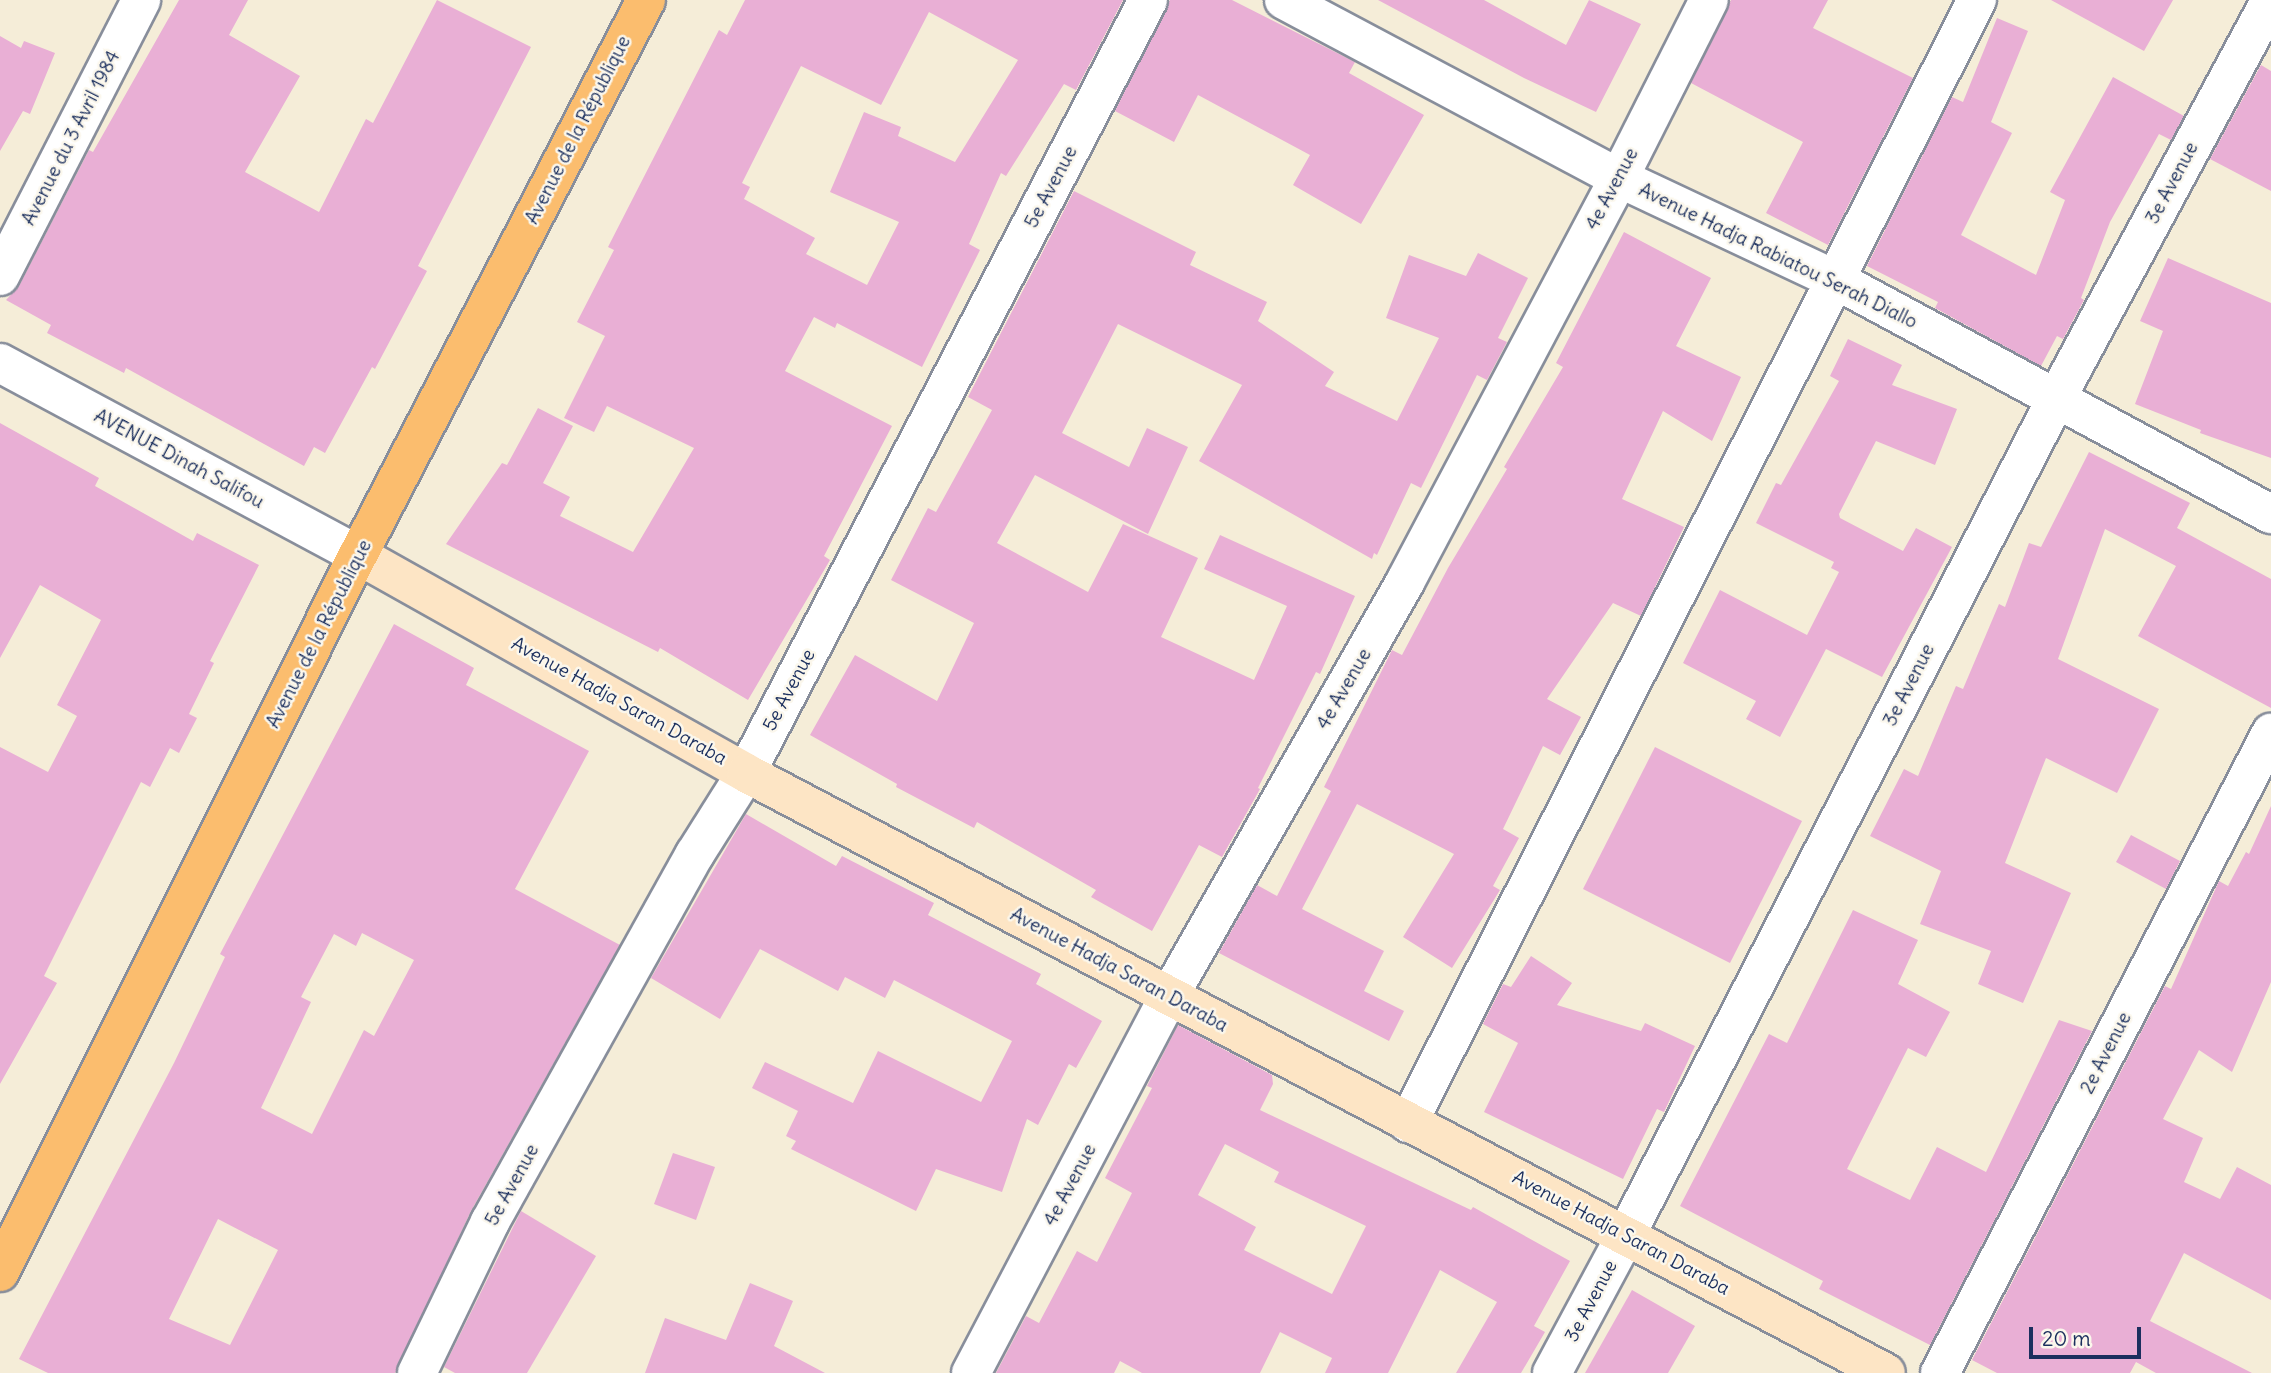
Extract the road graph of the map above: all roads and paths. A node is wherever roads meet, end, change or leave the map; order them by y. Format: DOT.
graph roads {
  1 [pos="141,0"];
  2 [pos="646,0"];
  3 [pos="1149,0"];
  4 [pos="1284,0"];
  5 [pos="1709,0"];
  6 [pos="1977,0"];
  7 [pos="2271,1"];
  8 [pos="1619,178"];
  9 [pos="0,276"];
  10 [pos="1836,280"];
  11 [pos="0,363"];
  12 [pos="2057,397"];
  13 [pos="2271,514"];
  14 [pos="358,555"];
  15 [pos="2271,733"];
  16 [pos="746,773"];
  17 [pos="1169,996"];
  18 [pos="1408,1123"];
  19 [pos="1626,1236"];
  20 [pos="0,1272"];
  21 [pos="417,1373"];
  22 [pos="971,1373"];
  23 [pos="1552,1373"];
  24 [pos="1886,1373"];
  25 [pos="1940,1373"];
  1 -- 9 [label="street, Avenue du 3 Avril 1984"];
  2 -- 14 [label="main road, Avenue de la République"];
  3 -- 16 [label="street, 5e Avenue"];
  4 -- 8 [label="street, Avenue Hadja Rabiatou Serah Diallo"];
  5 -- 8 [label="street, 4e Avenue"];
  6 -- 10 [label="street"];
  7 -- 12 [label="street, 3e Avenue"];
  8 -- 10 [label="street, Avenue Hadja Rabiatou Serah Diallo"];
  8 -- 17 [label="street, 4e Avenue"];
  10 -- 12 [label="street, Avenue Hadja Rabiatou Serah Diallo"];
  10 -- 18 [label="street"];
  11 -- 14 [label="street, AVENUE Dinah Salifou"];
  12 -- 13 [label="street, Avenue Hadja Rabiatou Serah Diallo"];
  12 -- 19 [label="street, 3e Avenue"];
  14 -- 16 [label="main road, Avenue Hadja Saran Daraba"];
  14 -- 20 [label="main road, Avenue de la République"];
  15 -- 25 [label="street, 2e Avenue"];
  16 -- 17 [label="main road, Avenue Hadja Saran Daraba"];
  16 -- 21 [label="street, 5e Avenue"];
  17 -- 18 [label="main road, Avenue Hadja Saran Daraba"];
  17 -- 22 [label="street, 4e Avenue"];
  18 -- 19 [label="main road, Avenue Hadja Saran Daraba"];
  19 -- 23 [label="street, 3e Avenue"];
  19 -- 24 [label="main road, Avenue Hadja Saran Daraba"];
}
